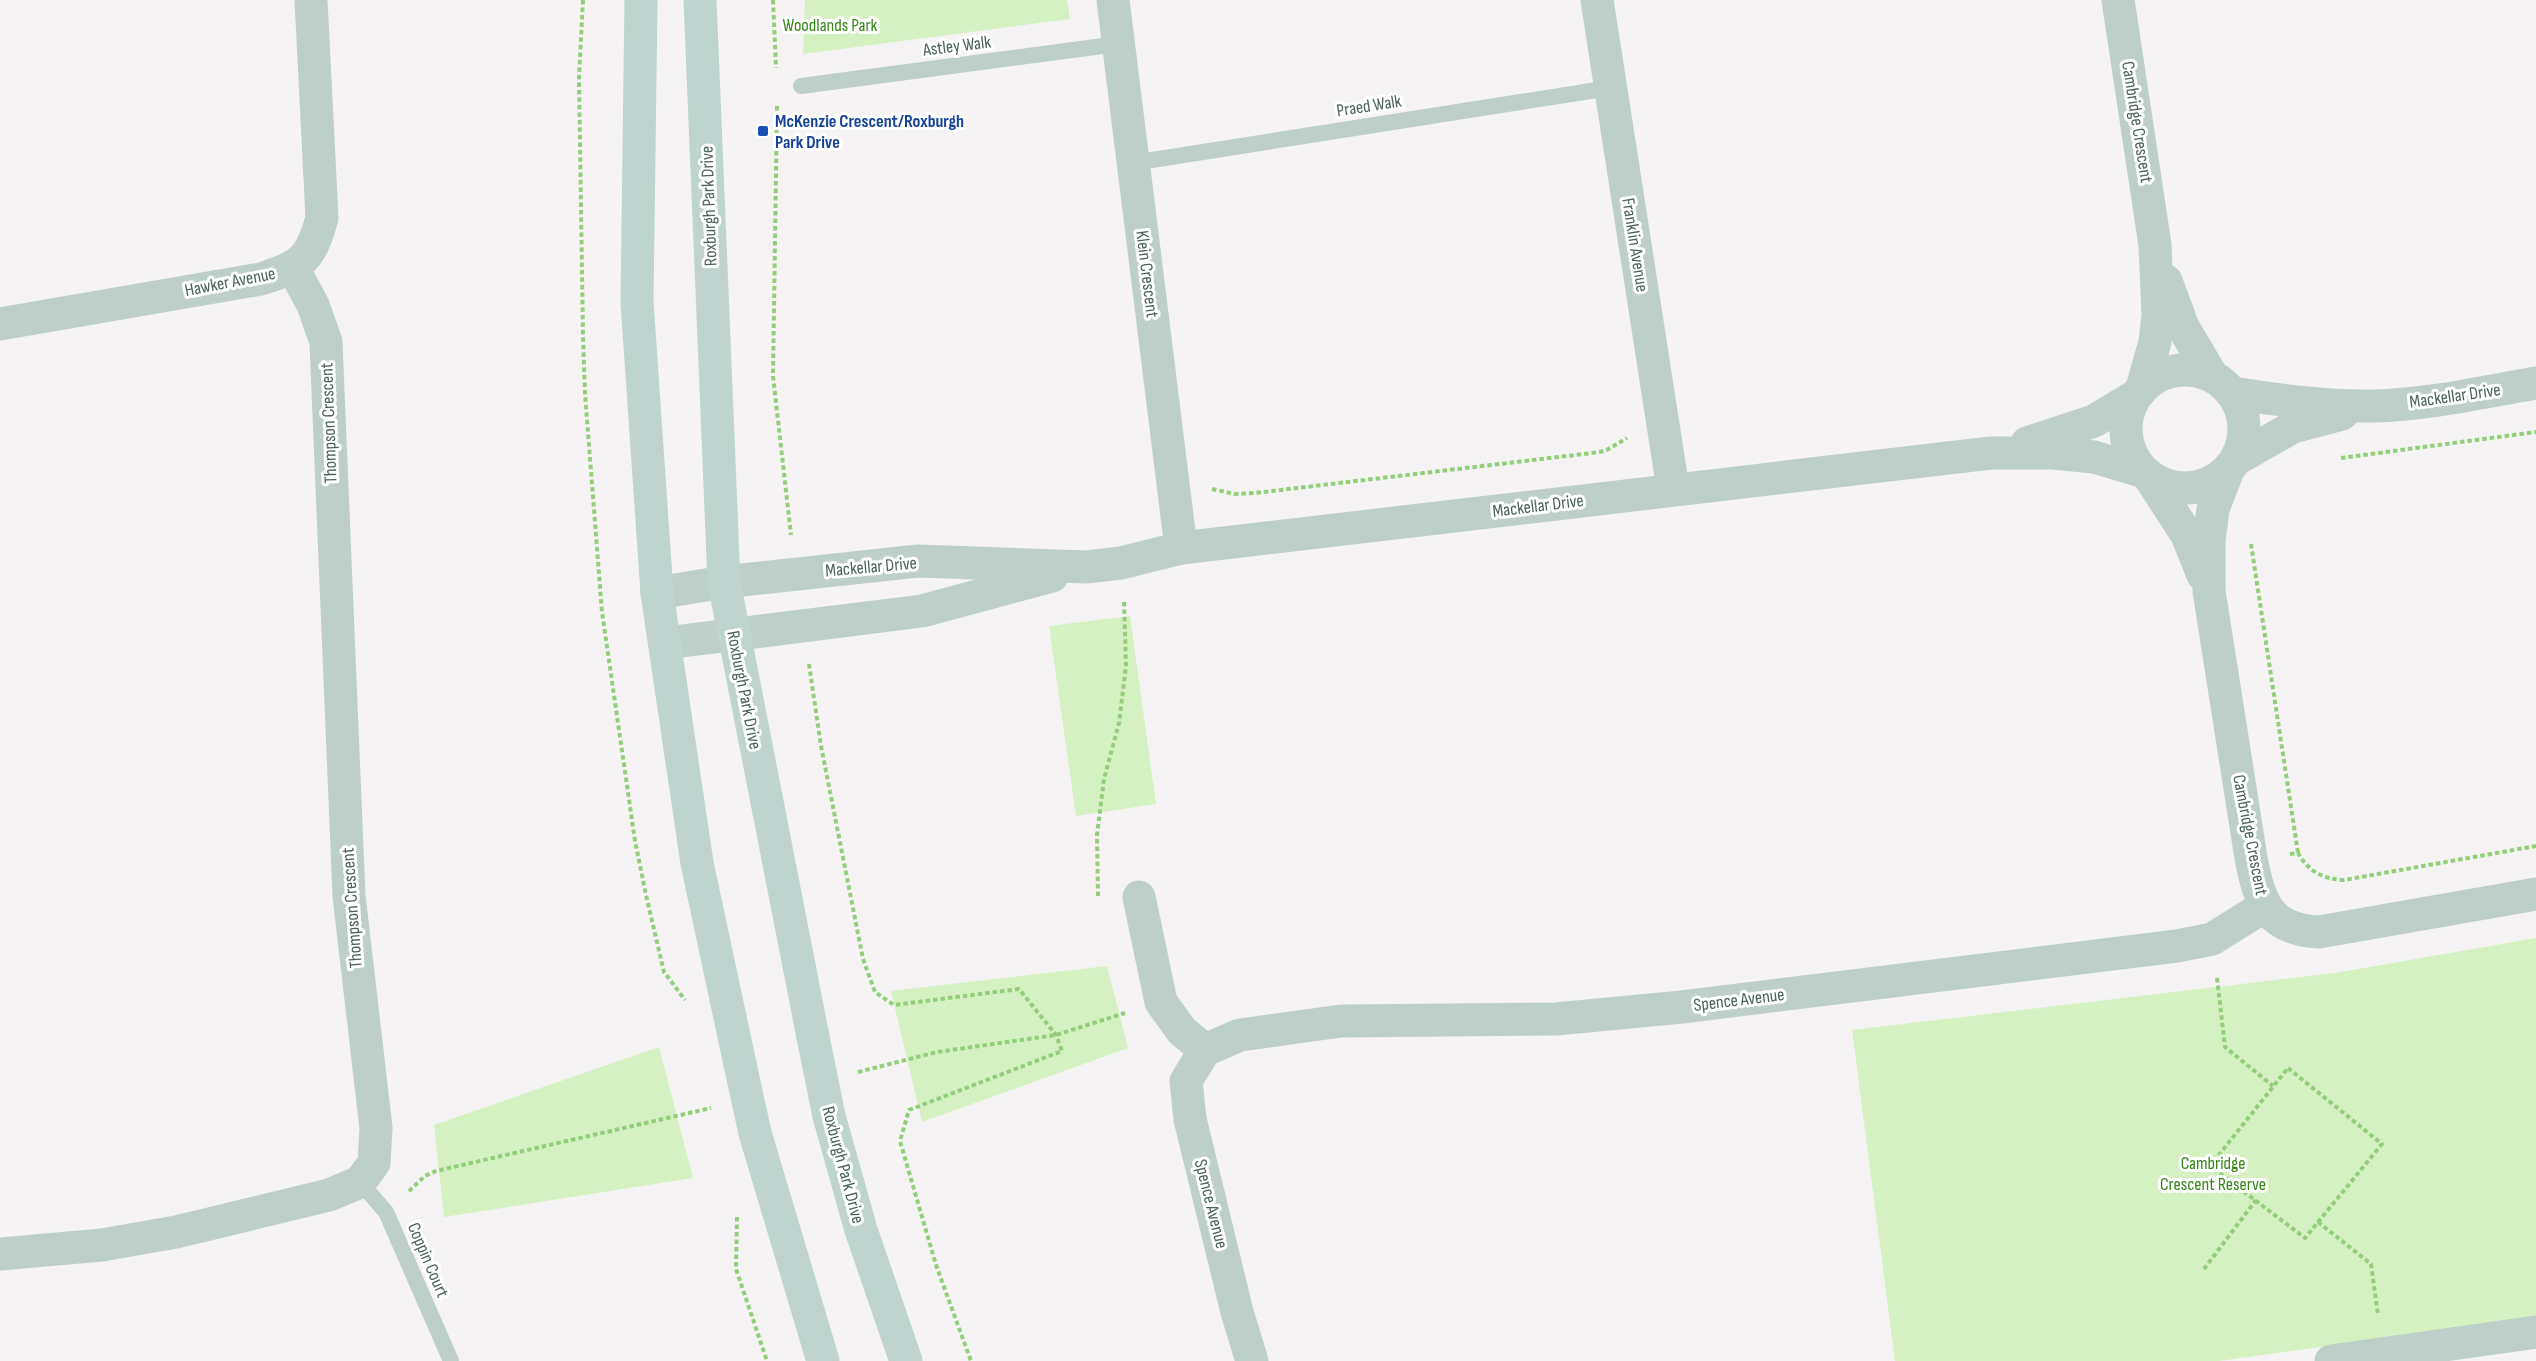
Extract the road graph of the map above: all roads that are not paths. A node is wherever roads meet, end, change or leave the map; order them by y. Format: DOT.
graph roads {
  1 [pos="311,0"];
  2 [pos="641,0"];
  3 [pos="700,0"];
  4 [pos="1113,0"];
  5 [pos="1597,0"];
  6 [pos="2118,0"];
  7 [pos="1118,44"];
  8 [pos="801,86"];
  9 [pos="1610,88"];
  10 [pos="1133,163"];
  11 [pos="2156,244"];
  12 [pos="293,268"];
  13 [pos="0,324"];
  14 [pos="2536,383"];
  15 [pos="2222,384"];
  16 [pos="2138,392"];
  17 [pos="2373,406"];
  18 [pos="1991,453"];
  19 [pos="2232,465"];
  20 [pos="2146,475"];
  21 [pos="1673,489"];
  22 [pos="1182,548"];
  23 [pos="1086,567"];
  24 [pos="724,582"];
  25 [pos="2209,591"];
  26 [pos="657,593"];
  27 [pos="732,633"];
  28 [pos="666,644"];
  29 [pos="2536,894"];
  30 [pos="1139,897"];
  31 [pos="2265,906"];
  32 [pos="1205,1050"];
  33 [pos="360,1182"];
  34 [pos="0,1254"];
  35 [pos="2536,1332"];
  36 [pos="451,1361"];
  37 [pos="823,1361"];
  38 [pos="906,1361"];
  39 [pos="1252,1361"];
  40 [pos="2331,1361"];
  1 -- 12 [label="street, Hawker Avenue"];
  2 -- 26 [label="street"];
  3 -- 24 [label="street, Roxburgh Park Drive"];
  4 -- 7 [label="street, Klein Crescent"];
  5 -- 9 [label="street, Franklin Avenue"];
  6 -- 11 [label="street, Cambridge Crescent"];
  7 -- 8 [label="lane, Astley Walk"];
  7 -- 10 [label="street, Klein Crescent"];
  9 -- 10 [label="lane, Praed Walk"];
  9 -- 21 [label="street, Franklin Avenue"];
  10 -- 22 [label="street, Klein Crescent"];
  11 -- 15 [label="street, Cambridge Crescent"];
  11 -- 16 [label="street, Cambridge Crescent"];
  12 -- 13 [label="street, Hawker Avenue"];
  12 -- 33 [label="street, Thompson Crescent"];
  14 -- 17 [label="street, Mackellar Drive"];
  15 -- 16 [label="street"];
  15 -- 17 [label="street, Mackellar Drive"];
  15 -- 19 [label="street"];
  16 -- 18 [label="street, Mackellar Drive"];
  16 -- 20 [label="street"];
  17 -- 19 [label="street, Mackellar Drive"];
  18 -- 20 [label="street, Mackellar Drive"];
  18 -- 21 [label="street, Mackellar Drive"];
  19 -- 20 [label="street"];
  19 -- 25 [label="street, Cambridge Crescent"];
  20 -- 25 [label="street, Cambridge Crescent"];
  21 -- 22 [label="street, Mackellar Drive"];
  22 -- 23 [label="street, Mackellar Drive"];
  23 -- 24 [label="street, Mackellar Drive"];
  23 -- 27 [label="street, Mackellar Drive"];
  24 -- 26 [label="street, Mackellar Drive"];
  24 -- 27 [label="street, Roxburgh Park Drive"];
  25 -- 31 [label="street, Cambridge Crescent"];
  26 -- 28 [label="street"];
  27 -- 28 [label="street, Mackellar Drive"];
  27 -- 38 [label="street, Roxburgh Park Drive, bridge"];
  28 -- 37 [label="street, bridge"];
  29 -- 31 [label="street, Cambridge Crescent"];
  30 -- 32 [label="street"];
  31 -- 32 [label="street, Spence Avenue"];
  32 -- 39 [label="street, Spence Avenue"];
  33 -- 34 [label="street"];
  33 -- 36 [label="lane, Coppin Court"];
  35 -- 40 [label="street"];
}
